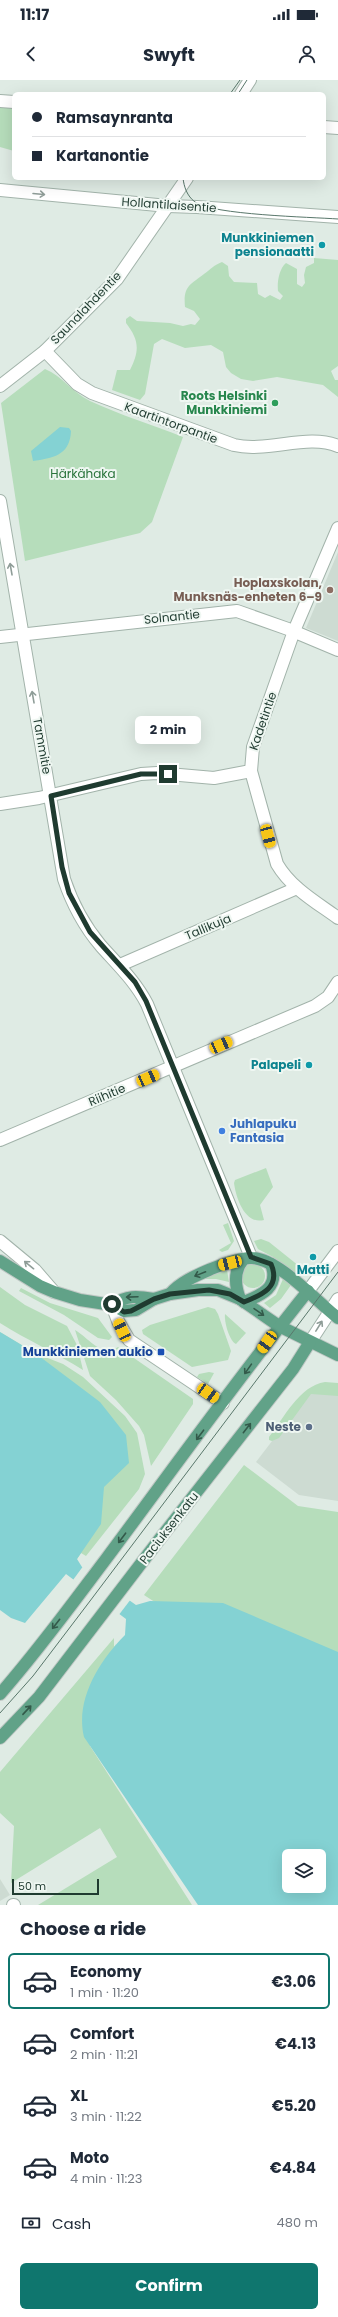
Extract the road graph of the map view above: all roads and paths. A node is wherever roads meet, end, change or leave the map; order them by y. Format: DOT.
graph roads {
  1 [pos="250,80"];
  2 [pos="242,92"];
  3 [pos="0,101"];
  4 [pos="12,102"];
  5 [pos="326,127"];
  6 [pos="338,128"];
  7 [pos="186,180"];
  8 [pos="0,190"];
  9 [pos="168,206"];
  10 [pos="338,217"];
  11 [pos="45,351"];
  12 [pos="0,386"];
  13 [pos="338,446"];
  14 [pos="0,501"];
  15 [pos="338,528"];
  16 [pos="294,631"];
  17 [pos="22,634"];
  18 [pos="0,637"];
  19 [pos="338,650"];
  20 [pos="251,771"];
  21 [pos="51,796"];
  22 [pos="0,804"];
  23 [pos="296,888"];
  24 [pos="338,918"];
  25 [pos="120,965"];
  26 [pos="338,982"];
  27 [pos="174,1067"];
  28 [pos="0,1140"];
  29 [pos="0,1241"];
  30 [pos="338,1251"];
  31 [pos="247,1259"];
  32 [pos="0,1262"];
  33 [pos="271,1264"];
  34 [pos="308,1291"];
  35 [pos="54,1292"];
  36 [pos="170,1294"];
  37 [pos="338,1299"];
  38 [pos="242,1301"];
  39 [pos="112,1304"];
  40 [pos="333,1315"];
  41 [pos="279,1326"];
  42 [pos="310,1342"];
  43 [pos="338,1356"];
  44 [pos="223,1403"];
  45 [pos="0,1694"];
  46 [pos="0,1738"];
  1 -- 2 [label="street"];
  3 -- 4 [label="street"];
  5 -- 6 [label="street"];
  7 -- 9 [label="street, Saunalahdentie"];
  8 -- 9 [label="street, Hollantilaisentie, one-way"];
  9 -- 10 [label="street, Hollantilaisentie"];
  9 -- 11 [label="street, Saunalahdentie"];
  11 -- 12 [label="street, Saunalahdentie"];
  11 -- 13 [label="street, Kaartintorpantie"];
  17 -- 14 [label="street, Tammitie, one-way"];
  15 -- 16 [label="street, Kadetintie"];
  16 -- 17 [label="street, Solnantie"];
  16 -- 19 [label="street, Solnantie"];
  16 -- 20 [label="street, Kadetintie"];
  17 -- 18 [label="street, Solnantie"];
  21 -- 17 [label="street, Tammitie, one-way"];
  20 -- 21 [label="street"];
  20 -- 23 [label="street, Kadetintie"];
  21 -- 22 [label="street"];
  21 -- 25 [label="street, Tammitie"];
  23 -- 24 [label="street, Kadetintie"];
  23 -- 25 [label="street, Tallikuja"];
  25 -- 27 [label="street, Tammitie"];
  26 -- 27 [label="street, Riihitie"];
  27 -- 28 [label="street, Riihitie"];
  27 -- 31 [label="street, Tammitie"];
  35 -- 29 [label="street, one-way"];
  30 -- 34 [label="street"];
  31 -- 33 [label="main road"];
  31 -- 36 [label="main road, one-way"];
  31 -- 38 [label="main road"];
  32 -- 35 [label="main road"];
  33 -- 34 [label="main road"];
  33 -- 38 [label="main road"];
  34 -- 40 [label="main road"];
  34 -- 41 [label="main road"];
  35 -- 39 [label="main road"];
  36 -- 38 [label="main road"];
  36 -- 39 [label="main road"];
  37 -- 40 [label="street, Paciuksenkatu"];
  38 -- 41 [label="main road, one-way"];
  39 -- 44 [label="street"];
  42 -- 40 [label="street, Paciuksenkatu, one-way"];
  41 -- 42 [label="main road"];
  41 -- 44 [label="main road, one-way"];
  42 -- 43 [label="main road"];
  46 -- 42 [label="main road, Paciuksenkatu, one-way"];
  44 -- 45 [label="main road, one-way"];
}
